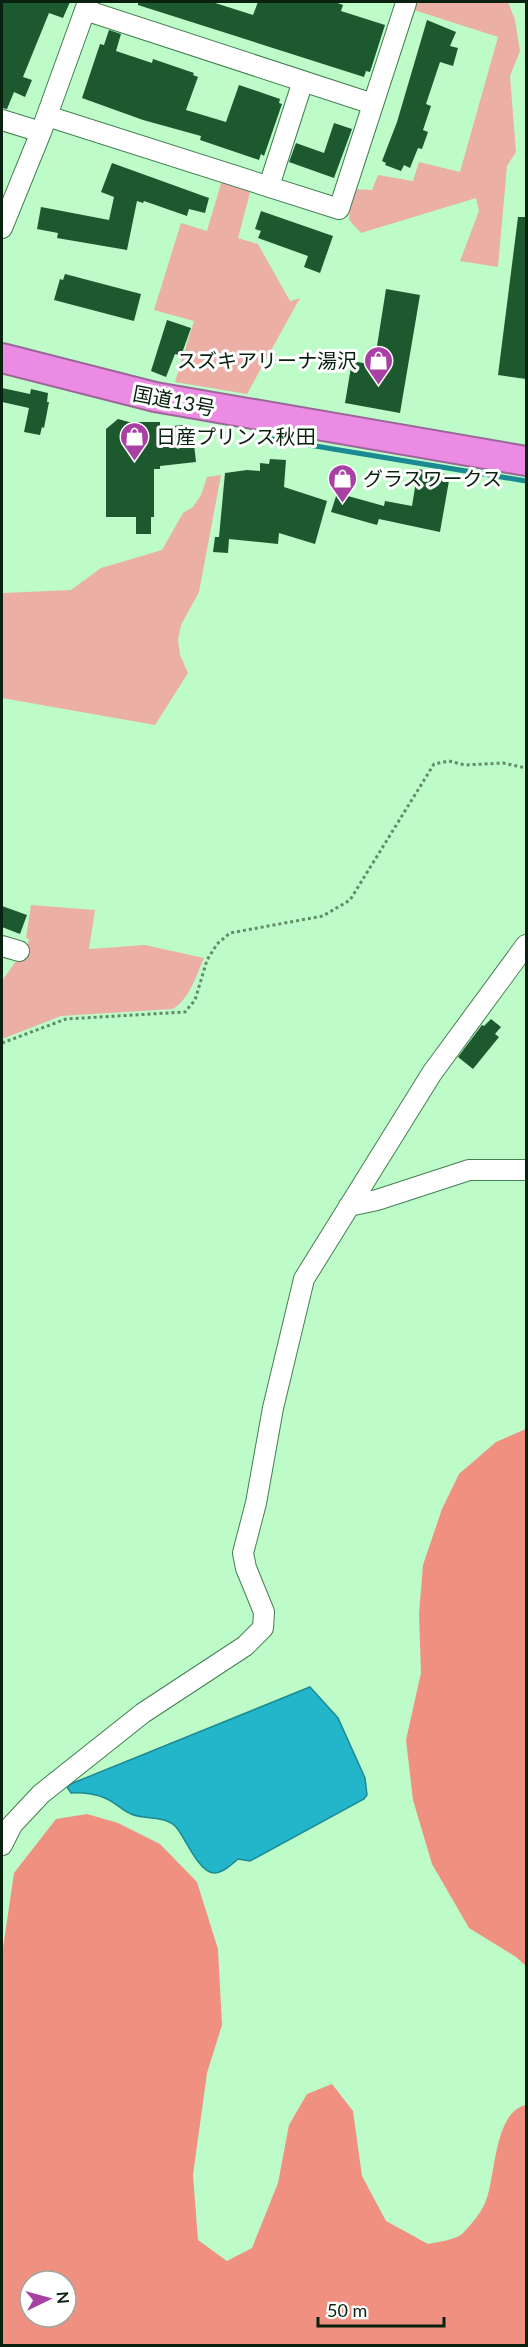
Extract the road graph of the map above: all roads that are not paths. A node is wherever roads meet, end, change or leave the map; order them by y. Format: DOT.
graph roads {
  1 [pos="404,2"];
  2 [pos="86,6"];
  3 [pos="303,81"];
  4 [pos="373,104"];
  5 [pos="2,120"];
  6 [pos="44,124"];
  7 [pos="269,186"];
  8 [pos="2,228"];
  9 [pos="2,358"];
  10 [pos="526,461"];
  11 [pos="526,945"];
  12 [pos="526,1170"];
  13 [pos="349,1206"];
  14 [pos="2,1845"];
  1 -- 4 [label="street"];
  2 -- 3 [label="street"];
  2 -- 6 [label="street"];
  3 -- 4 [label="street"];
  3 -- 7 [label="street"];
  4 -- 7 [label="street"];
  5 -- 6 [label="street"];
  6 -- 7 [label="street"];
  6 -- 8 [label="street"];
  9 -- 10 [label="highway, 国道13号"];
  11 -- 13 [label="street"];
  12 -- 13 [label="street"];
  13 -- 14 [label="street"];
}
